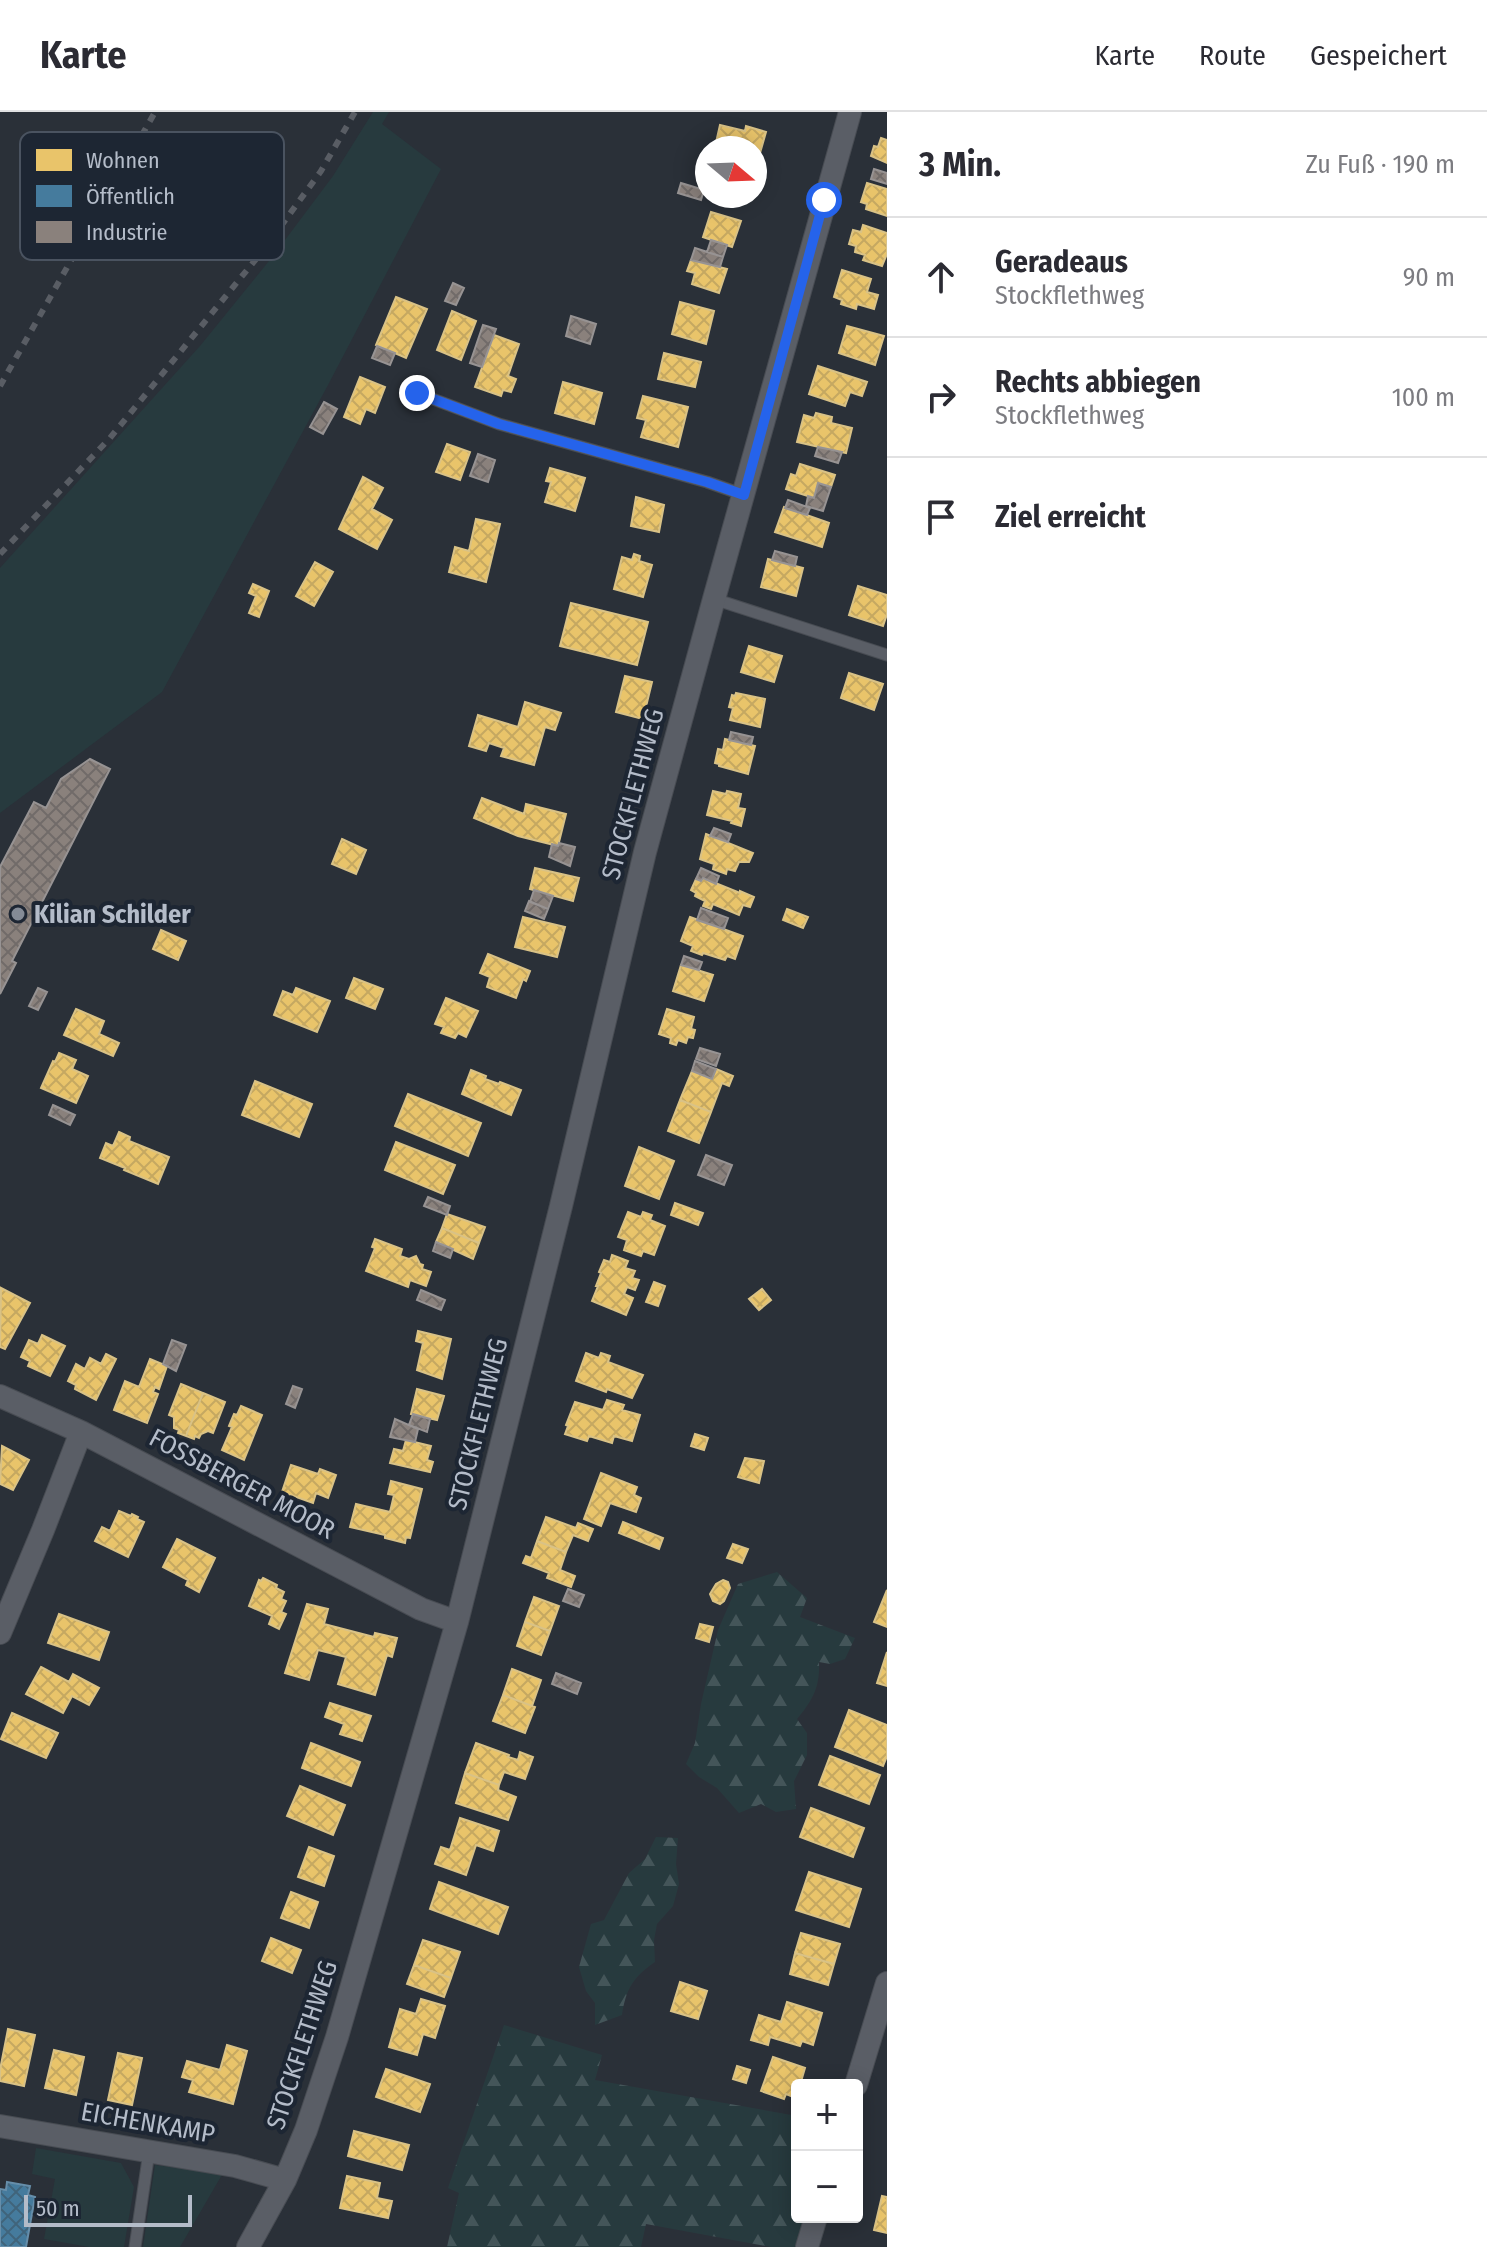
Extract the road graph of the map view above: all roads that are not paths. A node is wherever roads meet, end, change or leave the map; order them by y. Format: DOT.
graph roads {
  1 [pos="850,112"];
  2 [pos="417,393"];
  3 [pos="744,495"];
  4 [pos="714,599"];
  5 [pos="887,655"];
  6 [pos="0,1396"];
  7 [pos="81,1432"];
  8 [pos="457,1622"];
  9 [pos="0,1633"];
  10 [pos="887,1983"];
  11 [pos="858,2079"];
  12 [pos="0,2126"];
  13 [pos="149,2152"];
  14 [pos="285,2180"];
  15 [pos="814,2223"];
  16 [pos="135,2247"];
  17 [pos="248,2247"];
  18 [pos="807,2247"];
  1 -- 3 [label="street, STOCKFLETHWEG"];
  2 -- 3 [label="lane"];
  3 -- 4 [label="street, STOCKFLETHWEG"];
  4 -- 5 [label="lane"];
  4 -- 8 [label="street, STOCKFLETHWEG"];
  6 -- 7 [label="street, FOSSBERGER MOOR"];
  7 -- 8 [label="street, FOSSBERGER MOOR"];
  7 -- 9 [label="street"];
  8 -- 14 [label="street, STOCKFLETHWEG"];
  10 -- 11 [label="street"];
  12 -- 13 [label="street, EICHENKAMP"];
  13 -- 14 [label="street, EICHENKAMP"];
  13 -- 16 [label="lane"];
  14 -- 17 [label="street, STOCKFLETHWEG"];
  15 -- 18 [label="street"];
}
